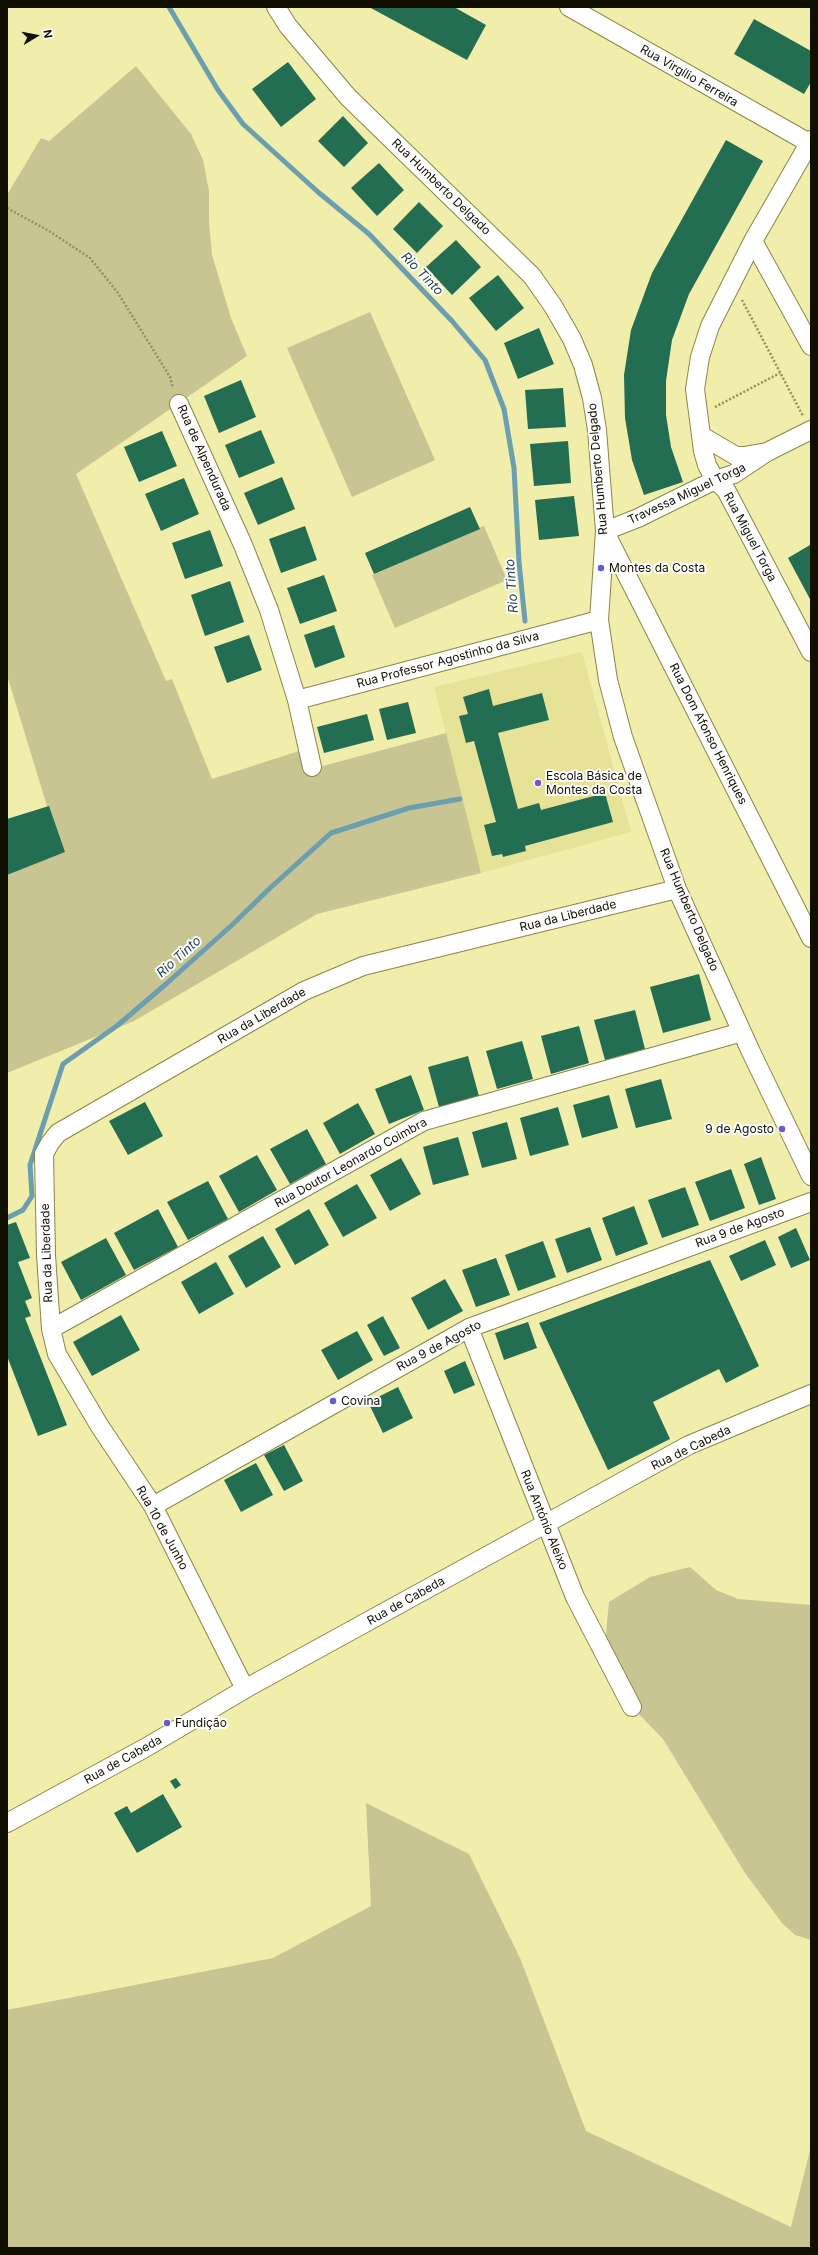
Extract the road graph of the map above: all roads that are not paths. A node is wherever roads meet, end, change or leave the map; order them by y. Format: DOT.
graph roads {
  1 [pos="276,7"];
  2 [pos="574,8"];
  3 [pos="810,142"];
  4 [pos="753,241"];
  5 [pos="811,346"];
  6 [pos="179,404"];
  7 [pos="808,424"];
  8 [pos="702,436"];
  9 [pos="767,452"];
  10 [pos="715,480"];
  11 [pos="605,531"];
  12 [pos="599,620"];
  13 [pos="811,652"];
  14 [pos="297,700"];
  15 [pos="312,767"];
  16 [pos="677,889"];
  17 [pos="805,910"];
  18 [pos="811,938"];
  19 [pos="742,1032"];
  20 [pos="811,1176"];
  21 [pos="811,1202"];
  22 [pos="469,1328"];
  23 [pos="51,1329"];
  24 [pos="811,1394"];
  25 [pos="153,1506"];
  26 [pos="545,1525"];
  27 [pos="246,1689"];
  28 [pos="632,1707"];
  29 [pos="7,1823"];
  1 -- 11 [label="street, Rua Humberto Delgado"];
  2 -- 3 [label="street, Rua Virgílio Ferreira"];
  3 -- 4 [label="street, Rua Miguel Torga"];
  4 -- 5 [label="street"];
  4 -- 8 [label="street, Rua Miguel Torga"];
  6 -- 14 [label="street, Rua de Alpendurada"];
  7 -- 9 [label="street, Travessa Miguel Torga"];
  8 -- 9 [label="street, Travessa Miguel Torga"];
  8 -- 10 [label="street, Rua Miguel Torga"];
  9 -- 10 [label="street, Travessa Miguel Torga"];
  10 -- 11 [label="street, Travessa Miguel Torga"];
  10 -- 13 [label="street, Rua Miguel Torga"];
  11 -- 12 [label="street, Rua Humberto Delgado"];
  11 -- 17 [label="street, Rua Dom Afonso Henriques"];
  12 -- 14 [label="street, Rua Professor Agostinho da Silva"];
  12 -- 16 [label="street, Rua Humberto Delgado"];
  14 -- 15 [label="street, Rua de Alpendurada"];
  16 -- 19 [label="street, Rua Humberto Delgado"];
  16 -- 23 [label="street, Rua da Liberdade"];
  17 -- 18 [label="street, Rua Dom Afonso Henriques"];
  19 -- 20 [label="street, Rua Humberto Delgado"];
  19 -- 23 [label="street, Rua Doutor Leonardo Coimbra"];
  21 -- 22 [label="street, Rua 9 de Agosto"];
  22 -- 25 [label="street, Rua 9 de Agosto"];
  22 -- 26 [label="street, Rua António Aleixo"];
  23 -- 25 [label="street, Rua 10 de Junho"];
  24 -- 26 [label="street, Rua de Cabeda"];
  25 -- 27 [label="street, Rua 10 de Junho"];
  26 -- 27 [label="street, Rua de Cabeda"];
  26 -- 28 [label="street, Rua António Aleixo"];
  27 -- 29 [label="street, Rua de Cabeda"];
}
